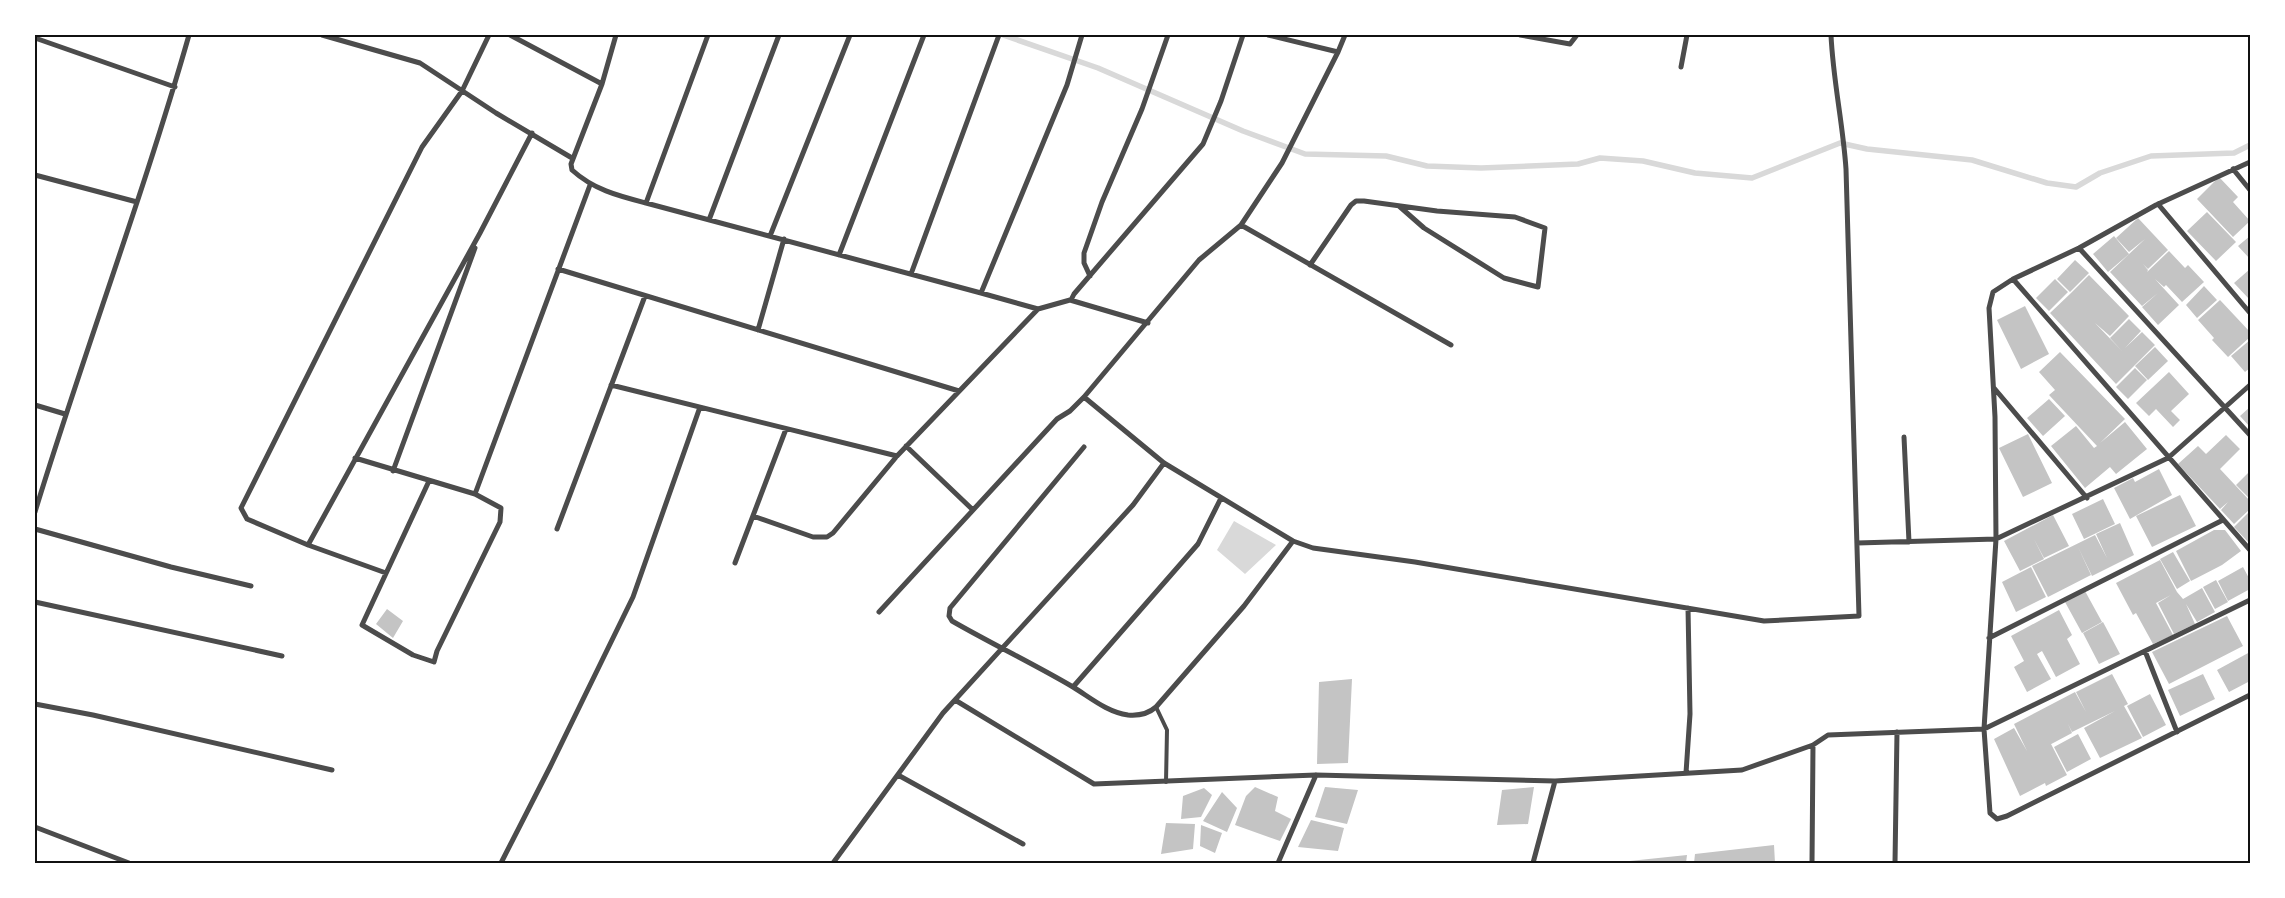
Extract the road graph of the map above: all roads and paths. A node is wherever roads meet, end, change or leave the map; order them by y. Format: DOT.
graph roads {
  1 [pos="189,35"];
  2 [pos="322,35"];
  3 [pos="489,35"];
  4 [pos="510,35"];
  5 [pos="616,35"];
  6 [pos="708,35"];
  7 [pos="779,35"];
  8 [pos="850,35"];
  9 [pos="924,35"];
  10 [pos="999,35"];
  11 [pos="1082,35"];
  12 [pos="1168,35"];
  13 [pos="1243,35"];
  14 [pos="1268,35"];
  15 [pos="1345,35"];
  16 [pos="1520,35"];
  17 [pos="1577,35"];
  18 [pos="1687,35"];
  19 [pos="1830,35"];
  20 [pos="35,38"];
  21 [pos="1338,52"];
  22 [pos="1681,67"];
  23 [pos="602,84"];
  24 [pos="174,87"];
  25 [pos="462,91"];
  26 [pos="532,133"];
  27 [pos="572,158"];
  28 [pos="2250,162"];
  29 [pos="2233,169"];
  30 [pos="35,175"];
  31 [pos="590,185"];
  32 [pos="2250,190"];
  33 [pos="137,202"];
  34 [pos="646,203"];
  35 [pos="2158,204"];
  36 [pos="1399,206"];
  37 [pos="708,220"];
  38 [pos="1241,225"];
  39 [pos="480,233"];
  40 [pos="770,236"];
  41 [pos="784,239"];
  42 [pos="2079,248"];
  43 [pos="839,254"];
  44 [pos="1310,265"];
  45 [pos="558,269"];
  46 [pos="911,274"];
  47 [pos="1090,276"];
  48 [pos="2014,279"];
  49 [pos="981,292"];
  50 [pos="645,296"];
  51 [pos="1071,300"];
  52 [pos="1038,309"];
  53 [pos="2250,313"];
  54 [pos="1148,323"];
  55 [pos="758,330"];
  56 [pos="1451,346"];
  57 [pos="2250,385"];
  58 [pos="611,386"];
  59 [pos="1994,388"];
  60 [pos="959,391"];
  61 [pos="1084,397"];
  62 [pos="35,405"];
  63 [pos="700,407"];
  64 [pos="2225,408"];
  65 [pos="65,414"];
  66 [pos="786,428"];
  67 [pos="2250,435"];
  68 [pos="1904,436"];
  69 [pos="906,446"];
  70 [pos="1084,447"];
  71 [pos="897,456"];
  72 [pos="355,458"];
  73 [pos="2168,458"];
  74 [pos="1164,463"];
  75 [pos="393,471"];
  76 [pos="429,481"];
  77 [pos="476,494"];
  78 [pos="1222,498"];
  79 [pos="2086,498"];
  80 [pos="973,510"];
  81 [pos="35,512"];
  82 [pos="753,516"];
  83 [pos="2223,520"];
  84 [pos="35,529"];
  85 [pos="557,529"];
  86 [pos="1996,540"];
  87 [pos="1293,541"];
  88 [pos="1909,542"];
  89 [pos="1857,543"];
  90 [pos="308,545"];
  91 [pos="2250,550"];
  92 [pos="736,563"];
  93 [pos="386,573"];
  94 [pos="252,586"];
  95 [pos="2250,600"];
  96 [pos="35,602"];
  97 [pos="1688,608"];
  98 [pos="879,612"];
  99 [pos="1989,638"];
  100 [pos="1001,649"];
  101 [pos="2145,651"];
  102 [pos="282,656"];
  103 [pos="1073,687"];
  104 [pos="2250,695"];
  105 [pos="955,700"];
  106 [pos="35,704"];
  107 [pos="1156,707"];
  108 [pos="1984,729"];
  109 [pos="1897,732"];
  110 [pos="2177,732"];
  111 [pos="1813,745"];
  112 [pos="332,770"];
  113 [pos="1686,773"];
  114 [pos="898,775"];
  115 [pos="1316,775"];
  116 [pos="1555,781"];
  117 [pos="1166,782"];
  118 [pos="35,827"];
  119 [pos="1023,844"];
  120 [pos="130,863"];
  121 [pos="501,863"];
  122 [pos="833,863"];
  123 [pos="1278,863"];
  124 [pos="1533,863"];
  125 [pos="1812,863"];
  126 [pos="1895,863"];
  1 -- 24 [label="street"];
  2 -- 25 [label="street"];
  3 -- 25 [label="street"];
  4 -- 23 [label="street"];
  5 -- 23 [label="street"];
  6 -- 34 [label="street"];
  7 -- 37 [label="street"];
  8 -- 40 [label="street"];
  9 -- 43 [label="street"];
  10 -- 46 [label="street"];
  11 -- 49 [label="street"];
  12 -- 47 [label="street"];
  13 -- 47 [label="street"];
  14 -- 21 [label="street"];
  15 -- 21 [label="street"];
  16 -- 17 [label="street"];
  18 -- 22 [label="street"];
  19 -- 89 [label="street"];
  20 -- 24 [label="street"];
  21 -- 38 [label="street"];
  23 -- 27 [label="street"];
  24 -- 33 [label="street"];
  25 -- 26 [label="street"];
  25 -- 90 [label="street"];
  26 -- 27 [label="street"];
  26 -- 39 [label="street"];
  27 -- 31 [label="street"];
  28 -- 29 [label="street"];
  29 -- 32 [label="street"];
  29 -- 35 [label="street"];
  30 -- 33 [label="street"];
  31 -- 34 [label="street"];
  31 -- 45 [label="street"];
  33 -- 65 [label="street"];
  34 -- 37 [label="street"];
  35 -- 42 [label="street"];
  35 -- 53 [label="street"];
  36 -- 36 [label="street"];
  36 -- 44 [label="street"];
  37 -- 40 [label="street"];
  38 -- 44 [label="street"];
  38 -- 54 [label="street"];
  39 -- 72 [label="street"];
  39 -- 75 [label="street"];
  40 -- 41 [label="street"];
  41 -- 43 [label="street"];
  41 -- 55 [label="street"];
  42 -- 48 [label="street"];
  42 -- 64 [label="street"];
  43 -- 46 [label="street"];
  44 -- 56 [label="street"];
  45 -- 50 [label="street"];
  45 -- 77 [label="street"];
  46 -- 49 [label="street"];
  47 -- 51 [label="street"];
  48 -- 59 [label="street"];
  48 -- 73 [label="street"];
  49 -- 52 [label="street"];
  50 -- 55 [label="street"];
  50 -- 58 [label="street"];
  51 -- 52 [label="street"];
  51 -- 54 [label="street"];
  52 -- 60 [label="street"];
  54 -- 61 [label="street"];
  55 -- 60 [label="street"];
  57 -- 64 [label="street"];
  58 -- 63 [label="street"];
  58 -- 85 [label="street"];
  59 -- 79 [label="street"];
  59 -- 86 [label="street"];
  60 -- 69 [label="street"];
  61 -- 74 [label="street"];
  61 -- 80 [label="street"];
  62 -- 65 [label="street"];
  63 -- 66 [label="street"];
  63 -- 121 [label="street"];
  64 -- 67 [label="street"];
  64 -- 73 [label="street"];
  65 -- 81 [label="street"];
  66 -- 71 [label="street"];
  66 -- 82 [label="street"];
  68 -- 88 [label="street"];
  69 -- 71 [label="street"];
  69 -- 80 [label="street"];
  70 -- 100 [label="street"];
  71 -- 82 [label="street"];
  72 -- 75 [label="street"];
  72 -- 90 [label="street"];
  73 -- 79 [label="street"];
  73 -- 83 [label="street"];
  74 -- 78 [label="street"];
  74 -- 100 [label="street"];
  75 -- 76 [label="street"];
  76 -- 77 [label="street"];
  76 -- 93 [label="street"];
  77 -- 93 [label="street"];
  78 -- 87 [label="street"];
  78 -- 103 [label="street"];
  79 -- 86 [label="street"];
  80 -- 98 [label="street"];
  82 -- 92 [label="street"];
  83 -- 91 [label="street"];
  83 -- 99 [label="street"];
  84 -- 94 [label="street"];
  86 -- 88 [label="street"];
  86 -- 99 [label="street"];
  87 -- 97 [label="street"];
  87 -- 107 [label="street"];
  88 -- 89 [label="street"];
  89 -- 97 [label="street"];
  90 -- 93 [label="street"];
  95 -- 101 [label="street"];
  96 -- 102 [label="street"];
  97 -- 113 [label="street"];
  99 -- 108 [label="street"];
  100 -- 103 [label="street"];
  100 -- 105 [label="street"];
  101 -- 108 [label="street"];
  101 -- 110 [label="street"];
  103 -- 107 [label="street"];
  104 -- 110 [label="street"];
  105 -- 114 [label="street"];
  105 -- 117 [label="street"];
  106 -- 112 [label="street"];
  107 -- 117 [label="lane"];
  108 -- 109 [label="street"];
  108 -- 110 [label="street"];
  109 -- 111 [label="street"];
  109 -- 126 [label="street"];
  111 -- 113 [label="street"];
  111 -- 125 [label="street"];
  113 -- 116 [label="street"];
  114 -- 119 [label="street"];
  114 -- 122 [label="street"];
  115 -- 116 [label="street"];
  115 -- 117 [label="street"];
  115 -- 123 [label="street"];
  116 -- 124 [label="street"];
  118 -- 120 [label="street"];
}
